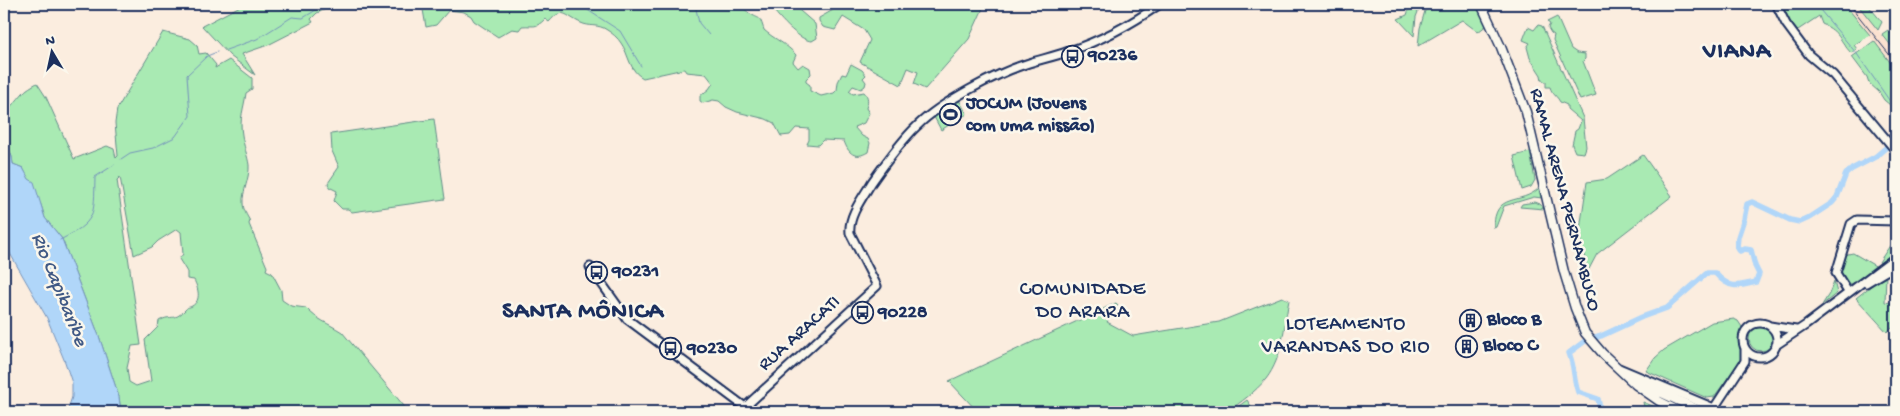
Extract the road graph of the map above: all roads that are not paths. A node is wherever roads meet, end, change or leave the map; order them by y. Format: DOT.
graph roads {
  1 [pos="1160,4"];
  2 [pos="1481,4"];
  3 [pos="1776,4"];
  4 [pos="1892,146"];
  5 [pos="1896,221"];
  6 [pos="1895,260"];
  7 [pos="590,267"];
  8 [pos="1896,269"];
  9 [pos="1851,290"];
  10 [pos="1768,325"];
  11 [pos="1796,330"];
  12 [pos="1776,344"];
  13 [pos="1745,348"];
  14 [pos="1759,356"];
  15 [pos="1745,361"];
  16 [pos="1618,368"];
  17 [pos="1655,386"];
  18 [pos="1716,410"];
  19 [pos="1681,412"];
  20 [pos="1703,412"];
  1 -- 7 [label="street, RUA ARACATI"];
  2 -- 16 [label="main road, RAMAL ARENA PERNAMBUCO"];
  3 -- 4 [label="street"];
  5 -- 9 [label="street"];
  6 -- 9 [label="street"];
  8 -- 9 [label="street"];
  9 -- 11 [label="street"];
  10 -- 11 [label="street"];
  10 -- 12 [label="street"];
  10 -- 13 [label="street"];
  11 -- 12 [label="street"];
  12 -- 14 [label="street"];
  13 -- 14 [label="street"];
  13 -- 15 [label="street"];
  14 -- 15 [label="street"];
  15 -- 18 [label="street"];
  16 -- 17 [label="main road"];
  16 -- 19 [label="main road"];
  17 -- 18 [label="street"];
  17 -- 20 [label="main road"];
}
